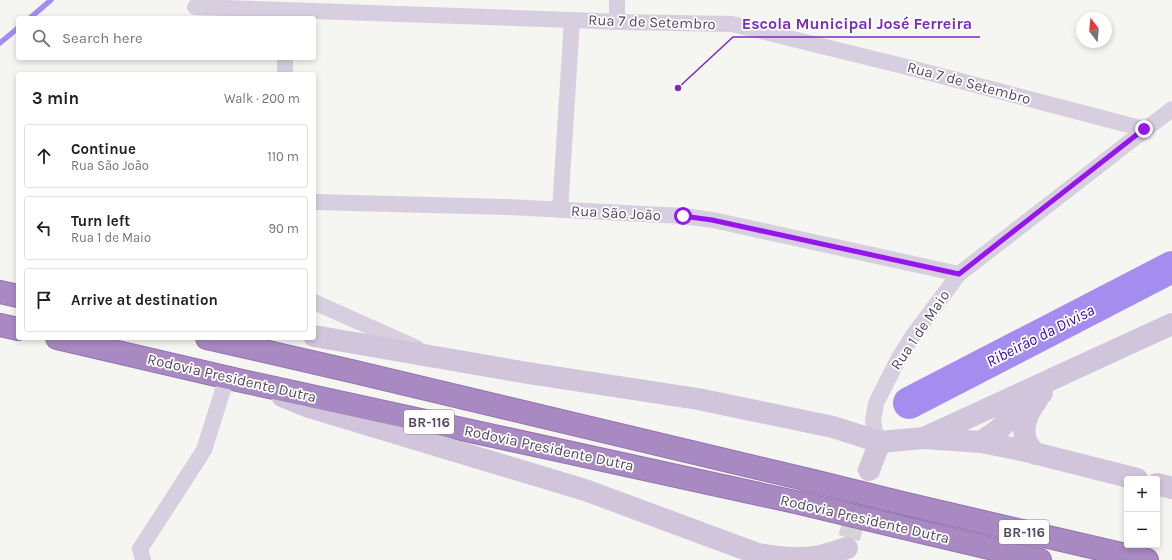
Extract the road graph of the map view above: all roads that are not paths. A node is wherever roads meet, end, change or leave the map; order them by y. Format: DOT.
graph roads {
  1 [pos="618,0"];
  2 [pos="195,7"];
  3 [pos="286,9"];
  4 [pos="572,20"];
  5 [pos="617,22"];
  6 [pos="285,60"];
  7 [pos="285,72"];
  8 [pos="1172,109"];
  9 [pos="1144,129"];
  10 [pos="316,202"];
  11 [pos="560,210"];
  12 [pos="959,274"];
  13 [pos="0,286"];
  14 [pos="16,288"];
  15 [pos="0,292"];
  16 [pos="16,296"];
  17 [pos="316,303"];
  18 [pos="1172,324"];
  19 [pos="0,325"];
  20 [pos="16,329"];
  21 [pos="316,336"];
  22 [pos="66,340"];
  23 [pos="216,340"];
  24 [pos="440,358"];
  25 [pos="1066,373"];
  26 [pos="234,379"];
  27 [pos="1043,393"];
  28 [pos="924,438"];
  29 [pos="880,442"];
  30 [pos="981,442"];
  31 [pos="1036,454"];
  32 [pos="868,470"];
  33 [pos="1125,476"];
  34 [pos="1160,485"];
  35 [pos="1172,488"];
  36 [pos="850,549"];
  37 [pos="143,560"];
  38 [pos="1040,560"];
  39 [pos="1147,560"];
  1 -- 5 [label="street"];
  2 -- 3 [label="street, Rua 7 de Setembro"];
  3 -- 4 [label="street, Rua 7 de Setembro"];
  4 -- 5 [label="street, Rua 7 de Setembro"];
  4 -- 11 [label="street"];
  5 -- 9 [label="street, Rua 7 de Setembro"];
  6 -- 7 [label="street"];
  8 -- 9 [label="street, Rua 1 de Maio"];
  9 -- 12 [label="street, Rua 1 de Maio"];
  10 -- 11 [label="street, Rua São João"];
  11 -- 12 [label="street, Rua São João"];
  12 -- 29 [label="street, Rua 1 de Maio"];
  13 -- 14 [label="main road"];
  15 -- 16 [label="highway"];
  17 -- 24 [label="street"];
  18 -- 25 [label="main road"];
  19 -- 20 [label="highway"];
  21 -- 24 [label="main road"];
  22 -- 26 [label="highway, Rodovia Presidente Dutra / BR-116"];
  23 -- 39 [label="highway, Rodovia Presidente Dutra / BR-116, bridge"];
  24 -- 29 [label="main road"];
  25 -- 27 [label="main road"];
  25 -- 28 [label="main road"];
  26 -- 36 [label="main road"];
  26 -- 37 [label="street"];
  26 -- 38 [label="highway, Rodovia Presidente Dutra / BR-116, bridge"];
  27 -- 30 [label="main road"];
  27 -- 31 [label="main road"];
  28 -- 29 [label="main road"];
  28 -- 30 [label="main road"];
  29 -- 32 [label="main road"];
  30 -- 31 [label="main road"];
  31 -- 33 [label="main road"];
  34 -- 35 [label="main road"];
}
